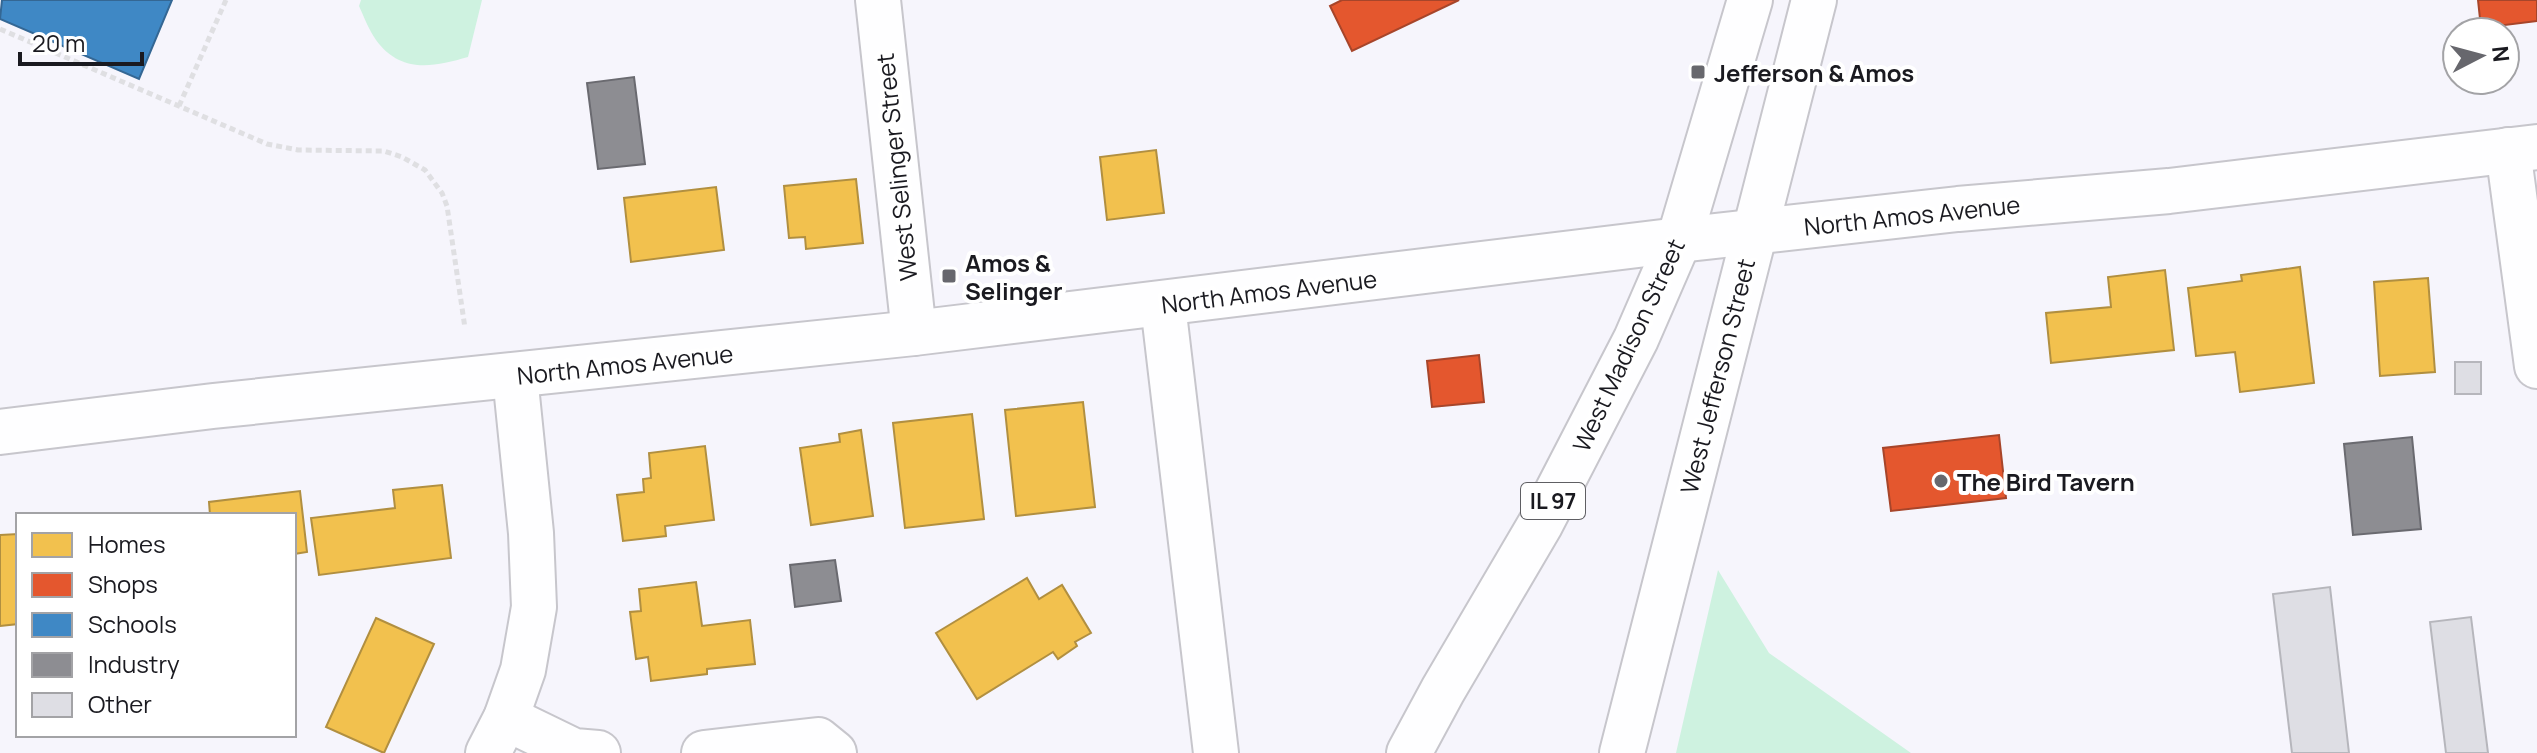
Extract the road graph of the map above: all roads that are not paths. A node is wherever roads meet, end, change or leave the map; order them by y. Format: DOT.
graph roads {
  1 [pos="878,0"];
  2 [pos="1750,0"];
  3 [pos="1814,0"];
  4 [pos="2522,149"];
  5 [pos="1754,232"];
  6 [pos="1679,240"];
  7 [pos="1163,305"];
  8 [pos="914,333"];
  9 [pos="2537,366"];
  10 [pos="515,376"];
  11 [pos="0,432"];
  12 [pos="497,736"];
  13 [pos="598,753"];
  14 [pos="704,753"];
  15 [pos="834,753"];
  16 [pos="1216,753"];
  17 [pos="1409,753"];
  18 [pos="1622,753"];
  1 -- 8 [label="street, West Selinger Street"];
  2 -- 6 [label="street, West Madison Street / IL 97"];
  3 -- 5 [label="street, West Jefferson Street"];
  4 -- 5 [label="street, North Amos Avenue"];
  4 -- 9 [label="street"];
  5 -- 6 [label="street, North Amos Avenue"];
  5 -- 18 [label="street, West Jefferson Street"];
  6 -- 7 [label="street, North Amos Avenue"];
  6 -- 17 [label="street, West Madison Street / IL 97"];
  7 -- 8 [label="street, North Amos Avenue"];
  7 -- 16 [label="street"];
  8 -- 10 [label="street, North Amos Avenue"];
  10 -- 11 [label="street, North Amos Avenue"];
  10 -- 12 [label="street"];
  12 -- 13 [label="street"];
  14 -- 15 [label="street"];
}
